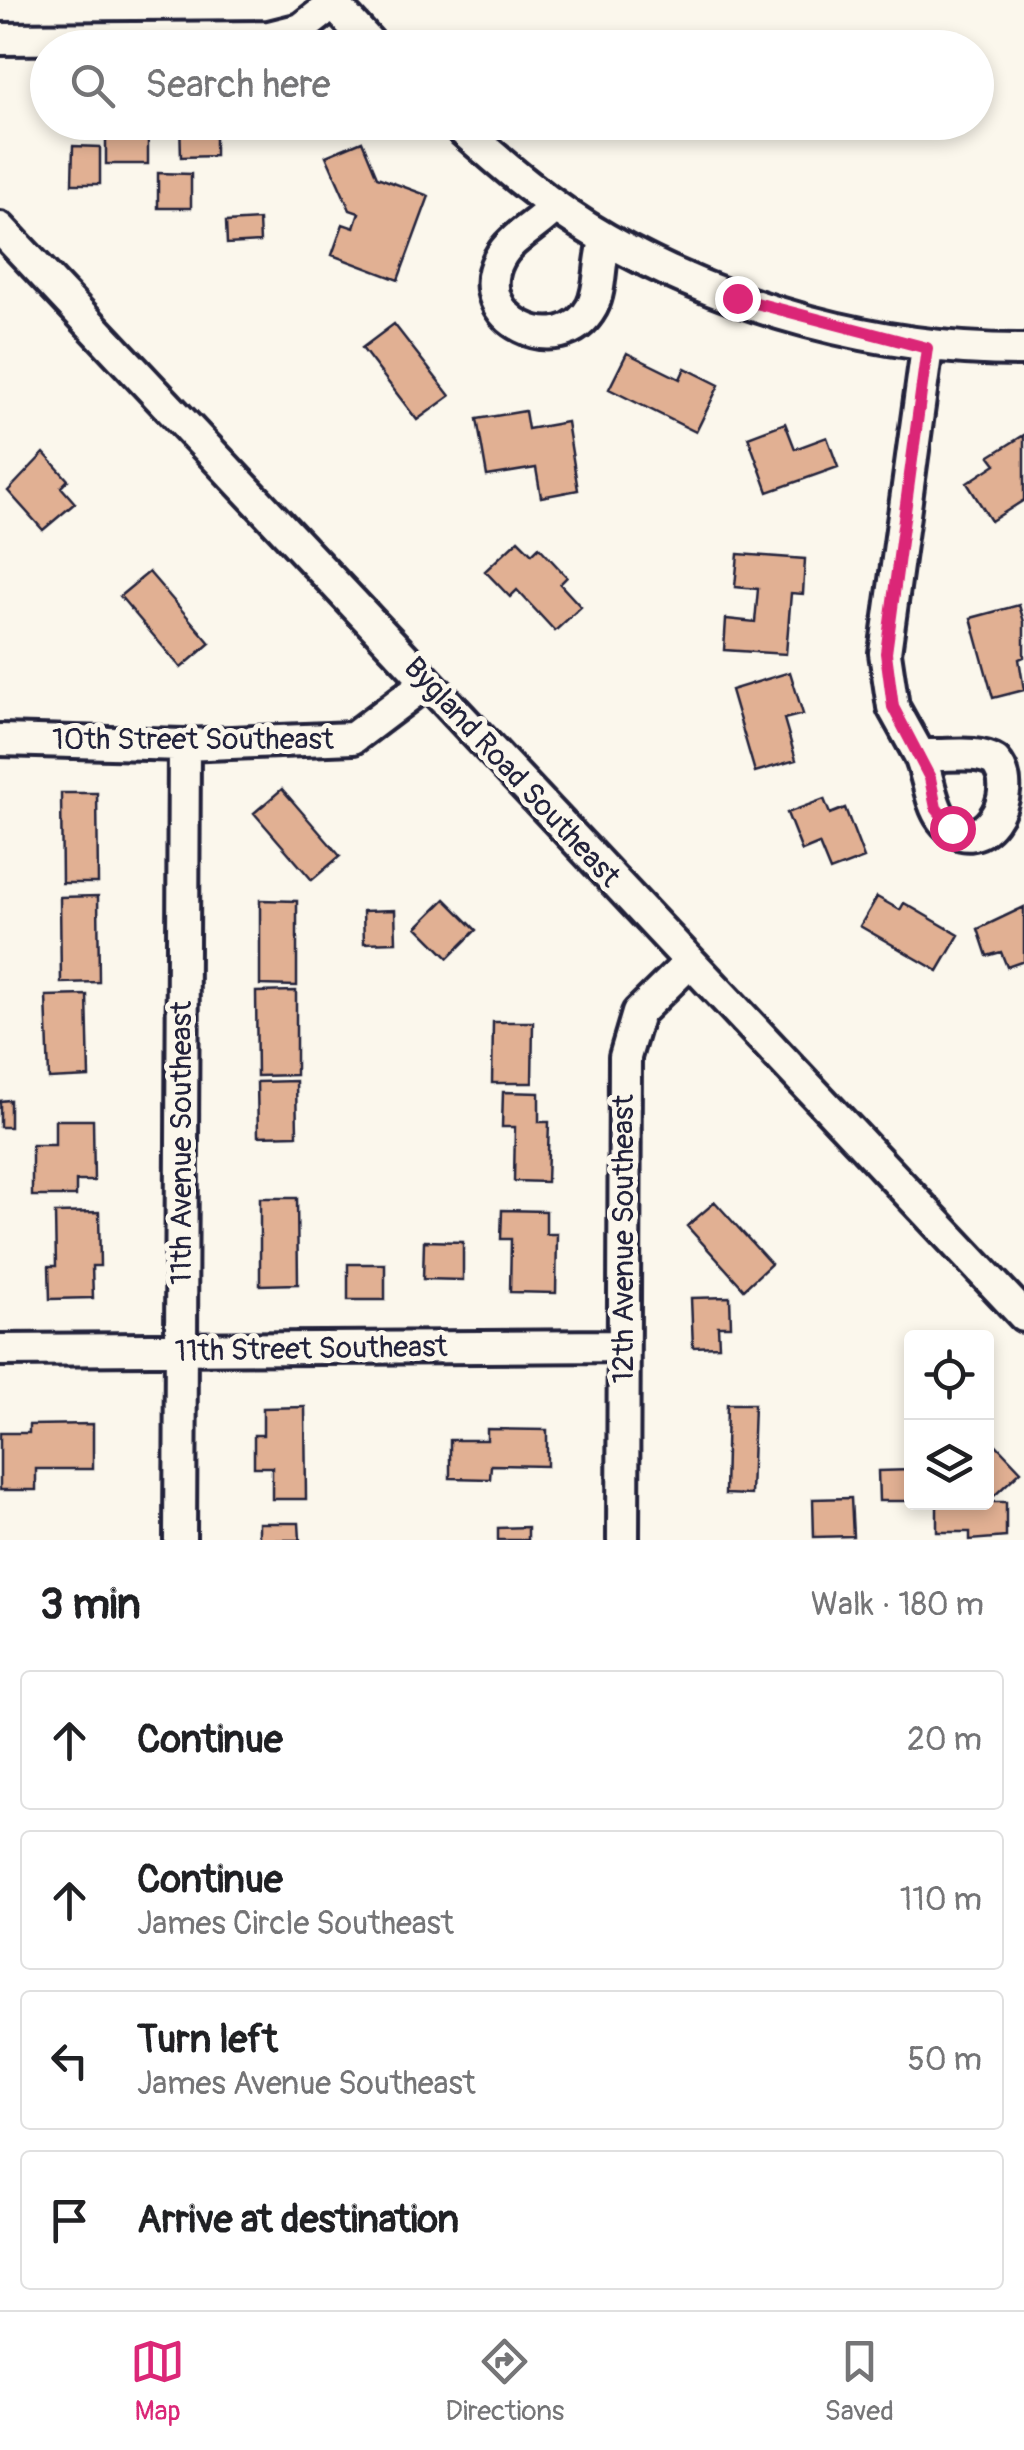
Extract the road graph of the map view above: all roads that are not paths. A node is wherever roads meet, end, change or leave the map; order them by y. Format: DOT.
graph roads {
  1 [pos="332,2"];
  2 [pos="298,30"];
  3 [pos="358,30"];
  4 [pos="0,39"];
  5 [pos="30,39"];
  6 [pos="476,140"];
  7 [pos="555,206"];
  8 [pos="0,228"];
  9 [pos="606,239"];
  10 [pos="927,348"];
  11 [pos="1024,350"];
  12 [pos="427,682"];
  13 [pos="0,740"];
  14 [pos="184,745"];
  15 [pos="919,754"];
  16 [pos="690,962"];
  17 [pos="1024,1316"];
  18 [pos="622,1346"];
  19 [pos="0,1350"];
  20 [pos="179,1350"];
  21 [pos="180,1540"];
  22 [pos="623,1540"];
  1 -- 2 [label="street"];
  1 -- 3 [label="street"];
  4 -- 5 [label="street"];
  6 -- 7 [label="street"];
  7 -- 9 [label="street"];
  7 -- 9 [label="street"];
  8 -- 12 [label="street, Bygland Road Southeast"];
  9 -- 10 [label="street"];
  10 -- 11 [label="street"];
  10 -- 15 [label="street"];
  12 -- 14 [label="street, 10th Street Southeast"];
  12 -- 16 [label="street, Bygland Road Southeast"];
  13 -- 14 [label="street, 10th Street Southeast"];
  14 -- 20 [label="street, 11th Avenue Southeast"];
  16 -- 17 [label="street, Bygland Road Southeast"];
  16 -- 18 [label="street, 12th Avenue Southeast"];
  18 -- 20 [label="street, 11th Street Southeast"];
  18 -- 22 [label="street, 12th Avenue Southeast"];
  19 -- 20 [label="street, 11th Street Southeast"];
  20 -- 21 [label="street, 11th Avenue Southeast"];
}
